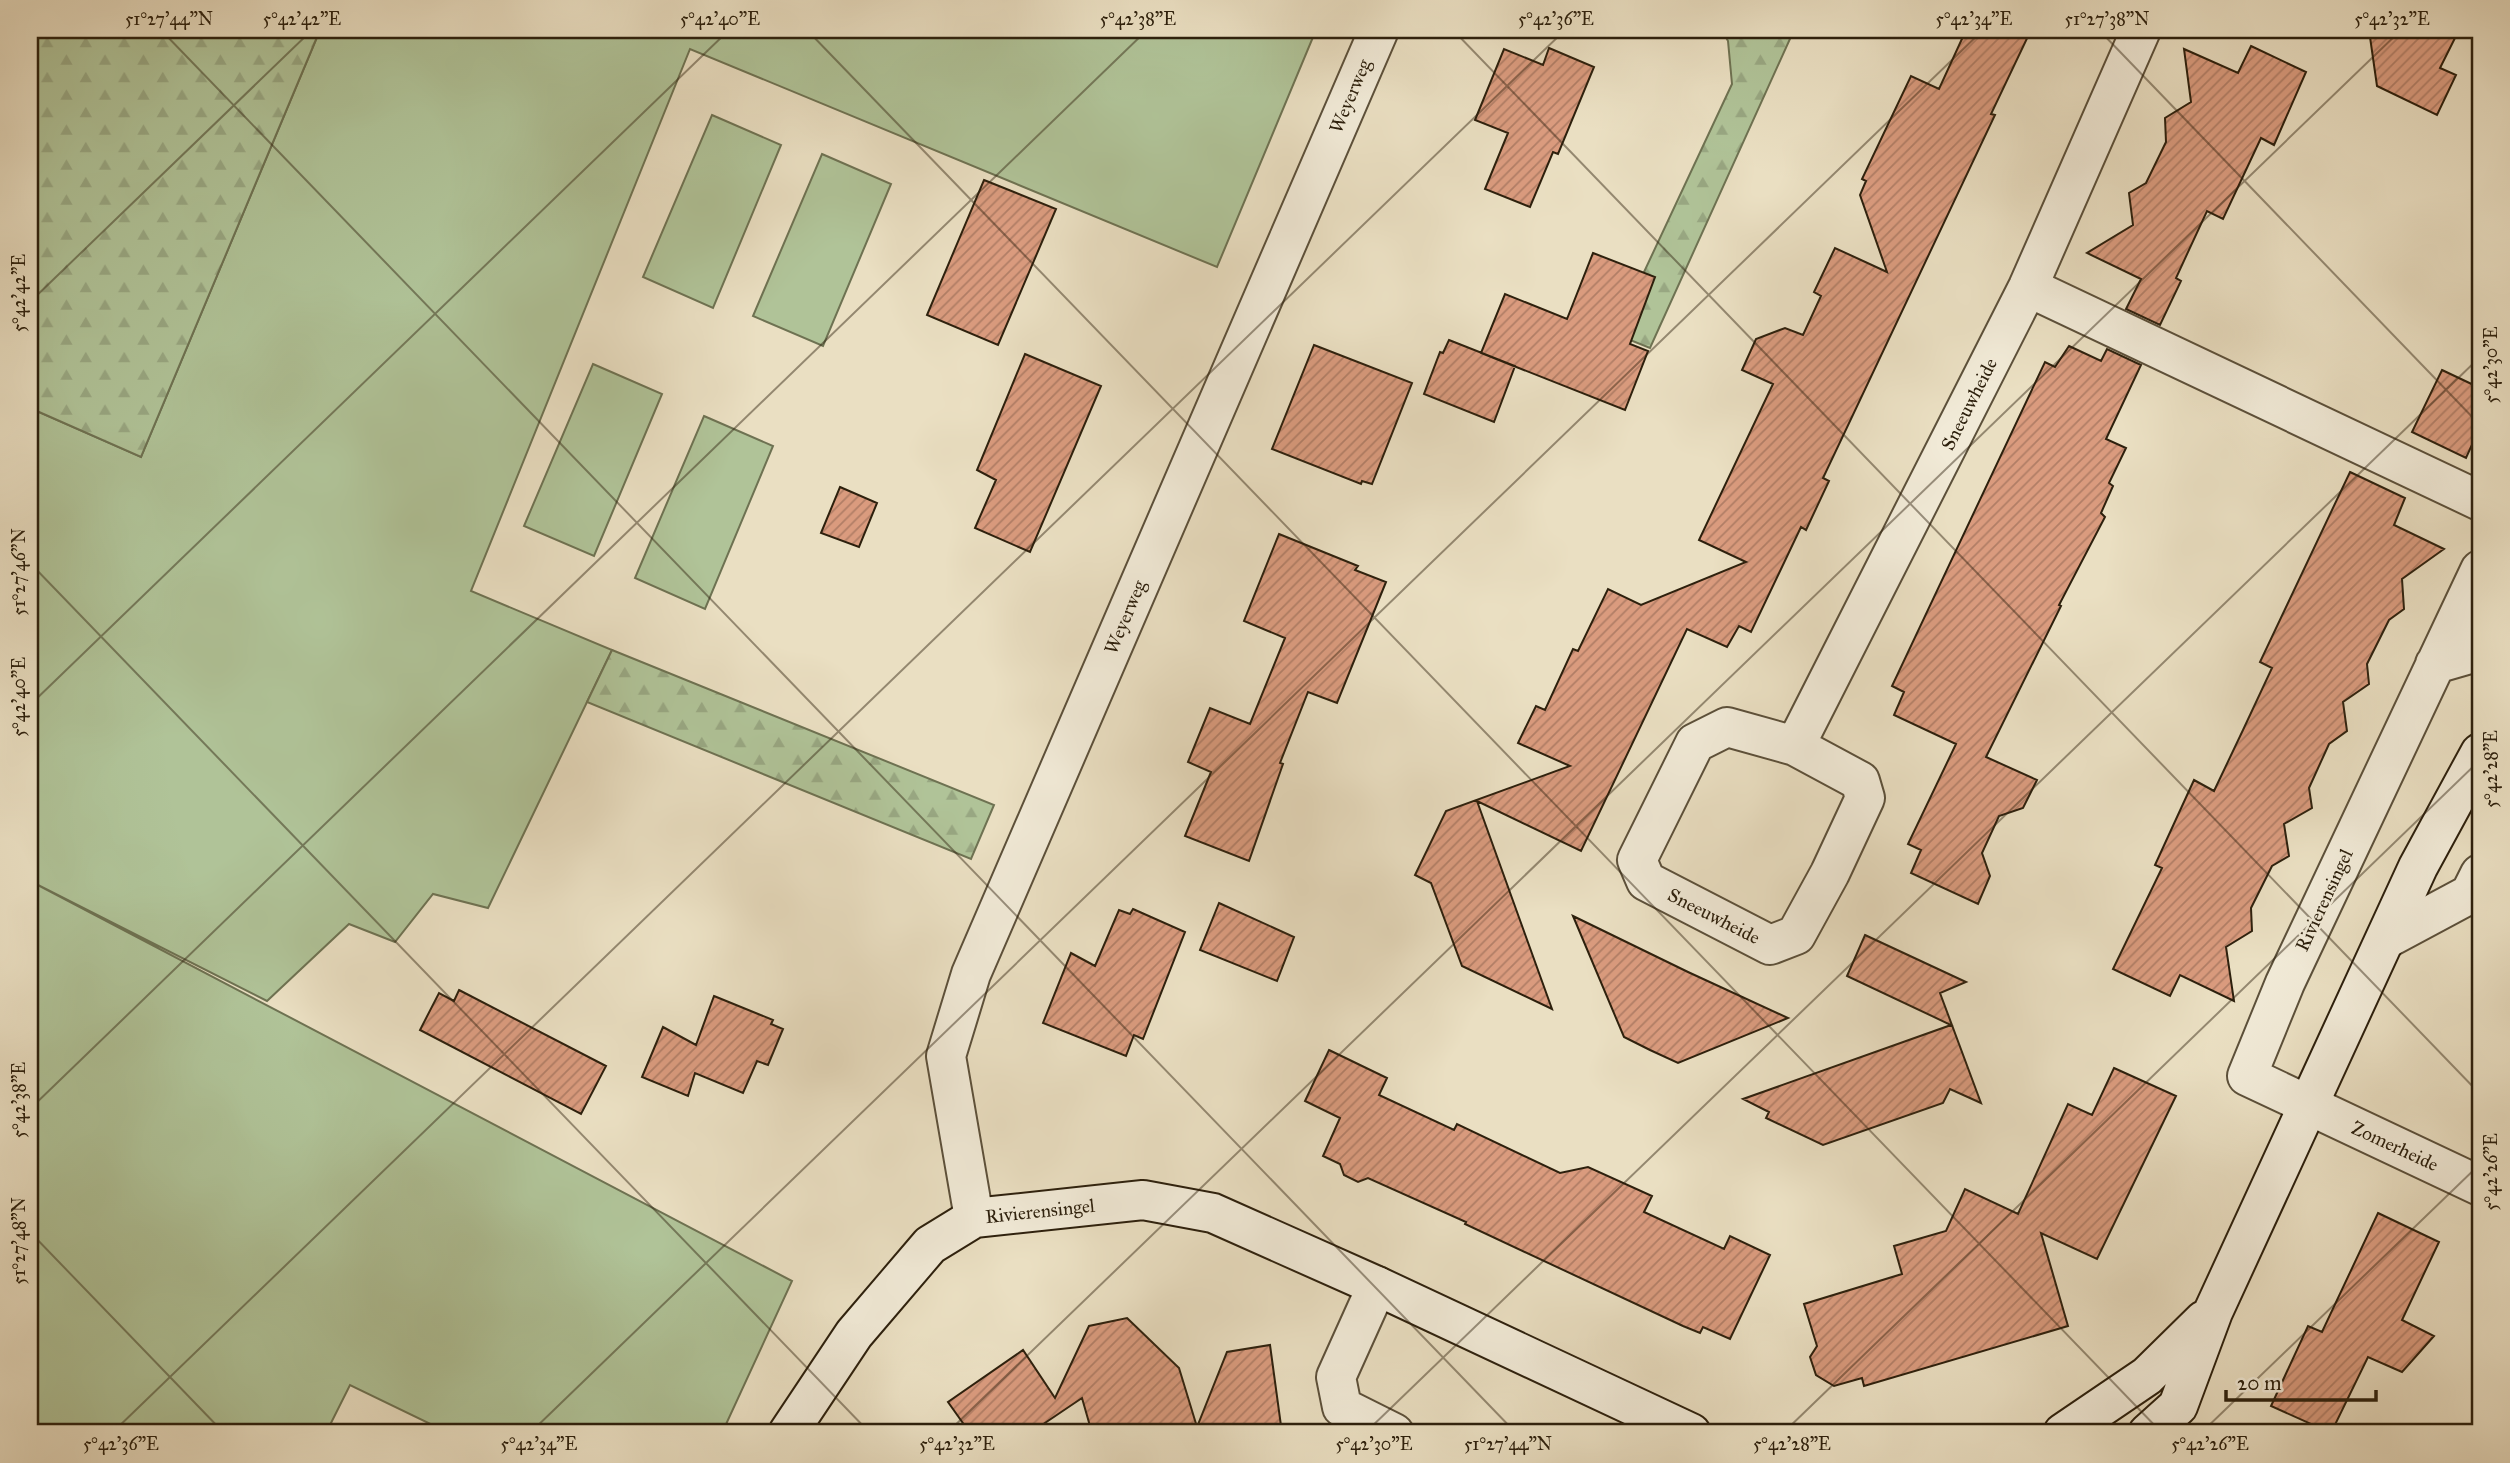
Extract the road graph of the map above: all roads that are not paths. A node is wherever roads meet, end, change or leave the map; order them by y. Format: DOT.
graph roads {
  1 [pos="1379,30"];
  2 [pos="2140,30"];
  3 [pos="2028,287"];
  4 [pos="2480,501"];
  5 [pos="2480,570"];
  6 [pos="2480,651"];
  7 [pos="2435,664"];
  8 [pos="1795,746"];
  9 [pos="2480,753"];
  10 [pos="2480,874"];
  11 [pos="2386,939"];
  12 [pos="2309,1106"];
  13 [pos="2480,1186"];
  14 [pos="974,1218"];
  15 [pos="1377,1286"];
  16 [pos="2213,1312"];
  17 [pos="788,1433"];
  18 [pos="1394,1433"];
  19 [pos="1691,1433"];
  20 [pos="2063,1433"];
  21 [pos="2148,1433"];
  1 -- 14 [label="street, Weyerweg"];
  2 -- 3 [label="street, Sneeuwheide"];
  3 -- 4 [label="street"];
  3 -- 8 [label="street, Sneeuwheide"];
  5 -- 7 [label="street, Rivierensingel"];
  6 -- 7 [label="street"];
  7 -- 12 [label="street, Rivierensingel"];
  8 -- 8 [label="street, Sneeuwheide"];
  9 -- 11 [label="street"];
  10 -- 11 [label="street"];
  11 -- 12 [label="street"];
  12 -- 13 [label="street, Zomerheide"];
  12 -- 16 [label="street"];
  14 -- 15 [label="street, Rivierensingel"];
  14 -- 17 [label="street, Rivierensingel"];
  15 -- 18 [label="street"];
  15 -- 19 [label="street, Rivierensingel"];
  16 -- 20 [label="street"];
  16 -- 21 [label="street"];
}
